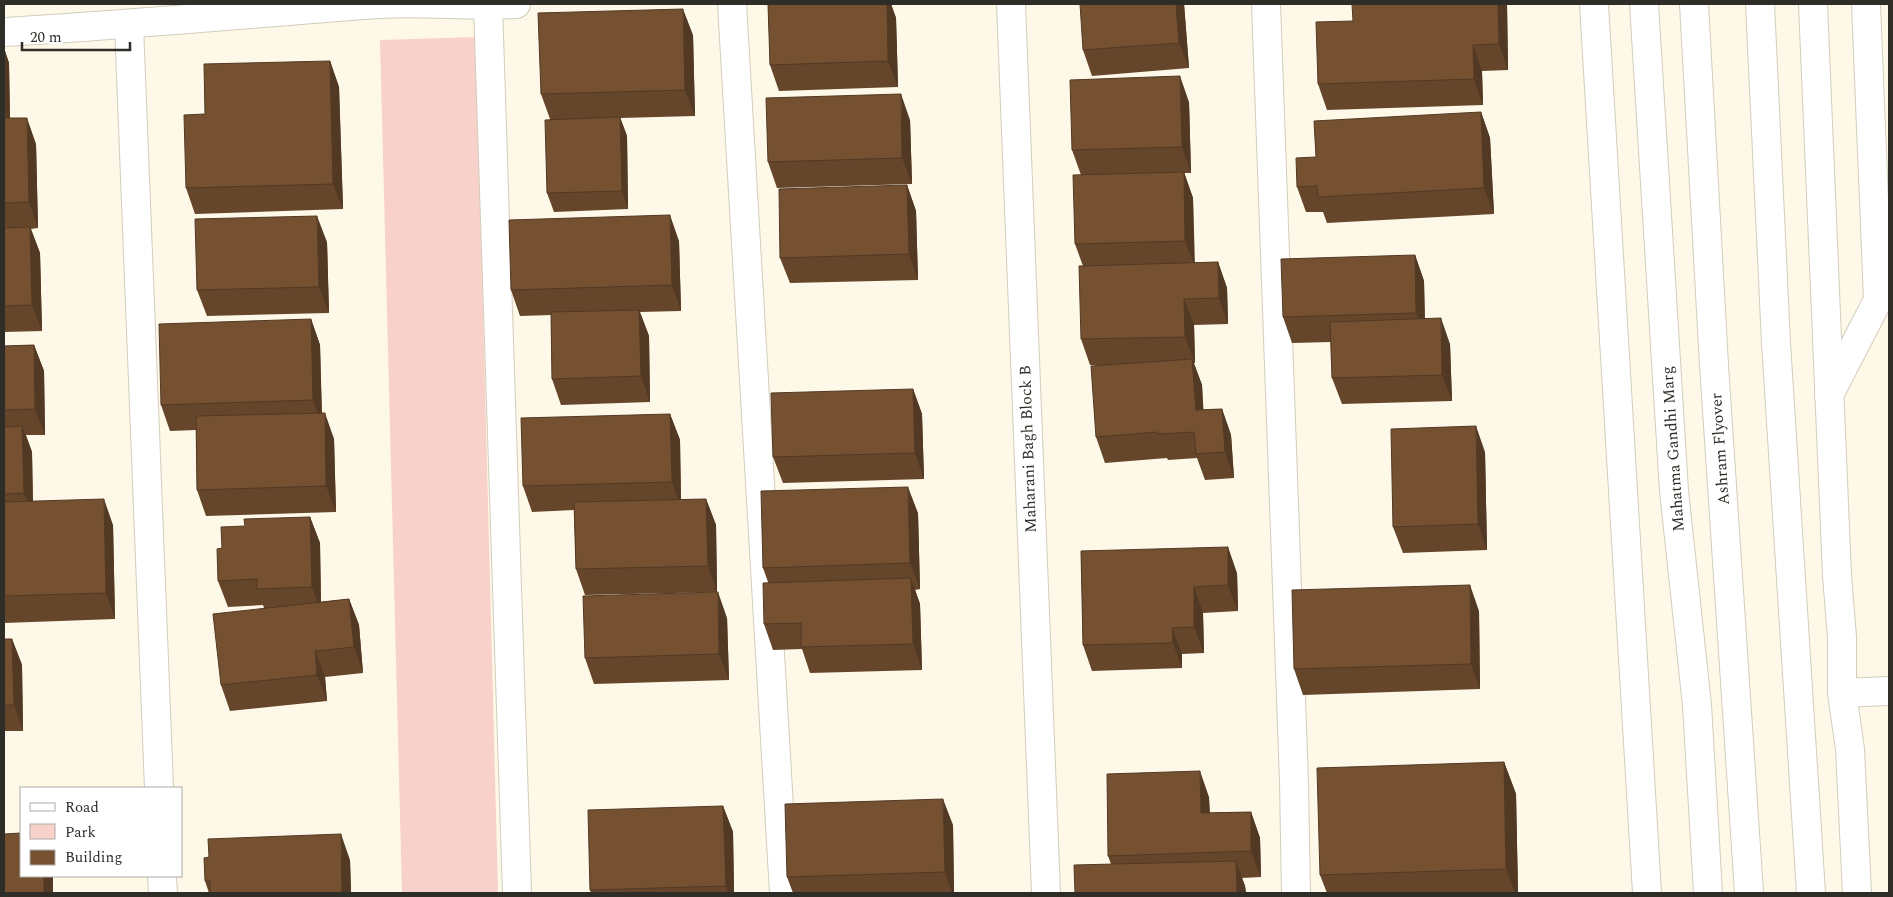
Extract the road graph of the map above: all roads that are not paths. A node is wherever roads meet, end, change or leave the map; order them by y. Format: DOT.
graph roads {
  1 [pos="382,4"];
  2 [pos="516,4"];
  3 [pos="732,4"];
  4 [pos="1011,4"];
  5 [pos="1266,4"];
  6 [pos="1594,4"];
  7 [pos="1644,4"];
  8 [pos="1694,4"];
  9 [pos="1760,4"];
  10 [pos="1813,4"];
  11 [pos="1866,4"];
  12 [pos="488,6"];
  13 [pos="129,24"];
  14 [pos="4,32"];
  15 [pos="1830,395"];
  16 [pos="1889,692"];
  17 [pos="1842,693"];
  18 [pos="158,787"];
  19 [pos="162,877"];
  20 [pos="163,893"];
  21 [pos="517,893"];
  22 [pos="784,893"];
  23 [pos="1046,893"];
  24 [pos="1296,893"];
  25 [pos="1647,893"];
  26 [pos="1708,893"];
  27 [pos="1749,893"];
  28 [pos="1811,893"];
  29 [pos="1857,893"];
  1 -- 12 [label="main road"];
  1 -- 13 [label="main road"];
  2 -- 12 [label="main road"];
  3 -- 22 [label="main road"];
  4 -- 23 [label="main road, Maharani Bagh Block B"];
  5 -- 24 [label="main road"];
  6 -- 25 [label="main road"];
  7 -- 26 [label="main road, Mahatma Gandhi Marg"];
  8 -- 27 [label="main road, Ashram Flyover"];
  9 -- 28 [label="main road, bridge"];
  10 -- 15 [label="main road"];
  11 -- 15 [label="main road"];
  12 -- 21 [label="main road"];
  13 -- 14 [label="main road"];
  13 -- 18 [label="main road"];
  15 -- 17 [label="main road"];
  16 -- 17 [label="main road"];
  17 -- 29 [label="main road"];
  19 -- 20 [label="main road"];
}
